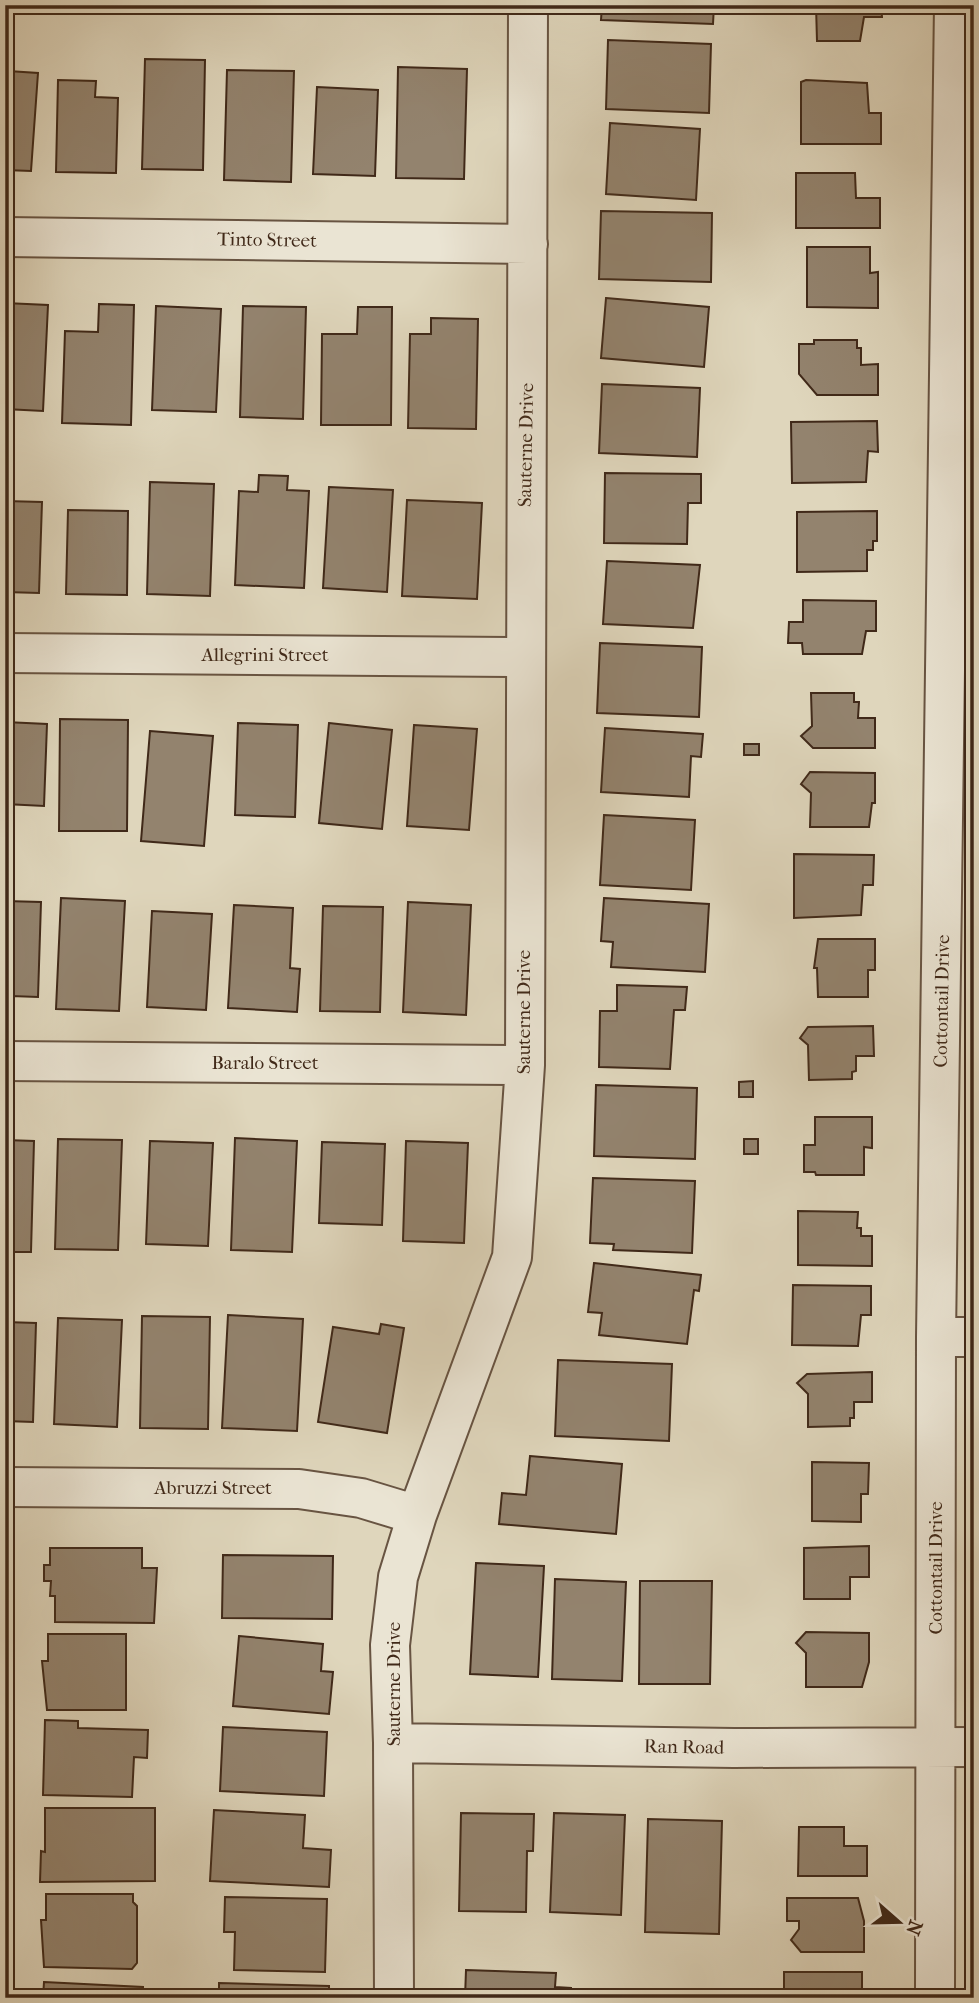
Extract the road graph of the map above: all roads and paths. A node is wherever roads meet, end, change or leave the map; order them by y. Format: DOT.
graph roads {
  1 [pos="528,5"];
  2 [pos="954,5"];
  3 [pos="964,87"];
  4 [pos="5,237"];
  5 [pos="528,244"];
  6 [pos="960,494"];
  7 [pos="5,653"];
  8 [pos="524,657"];
  9 [pos="958,915"];
  10 [pos="5,1061"];
  11 [pos="525,1065"];
  12 [pos="936,1337"];
  13 [pos="974,1337"];
  14 [pos="5,1487"];
  15 [pos="417,1515"];
  16 [pos="394,1743"];
  17 [pos="935,1746"];
  18 [pos="974,1747"];
  19 [pos="394,1998"];
  20 [pos="935,1998"];
  1 -- 5 [label="street, Sauterne Drive"];
  2 -- 3 [label="street, Cottontail Drive"];
  3 -- 6 [label="street, Cottontail Drive"];
  4 -- 5 [label="street, Tinto Street"];
  5 -- 8 [label="street, Sauterne Drive"];
  6 -- 9 [label="street, Cottontail Drive"];
  7 -- 8 [label="street, Allegrini Street"];
  8 -- 11 [label="street, Sauterne Drive"];
  9 -- 12 [label="street, Cottontail Drive"];
  10 -- 11 [label="street, Baralo Street"];
  11 -- 15 [label="street, Sauterne Drive"];
  12 -- 13 [label="street"];
  12 -- 17 [label="street, Cottontail Drive"];
  14 -- 15 [label="street, Abruzzi Street"];
  15 -- 16 [label="street, Sauterne Drive"];
  16 -- 17 [label="street, Ran Road"];
  16 -- 19 [label="street, Sauterne Drive"];
  17 -- 18 [label="street, Ran Road"];
  17 -- 20 [label="street, Cottontail Drive"];
}
